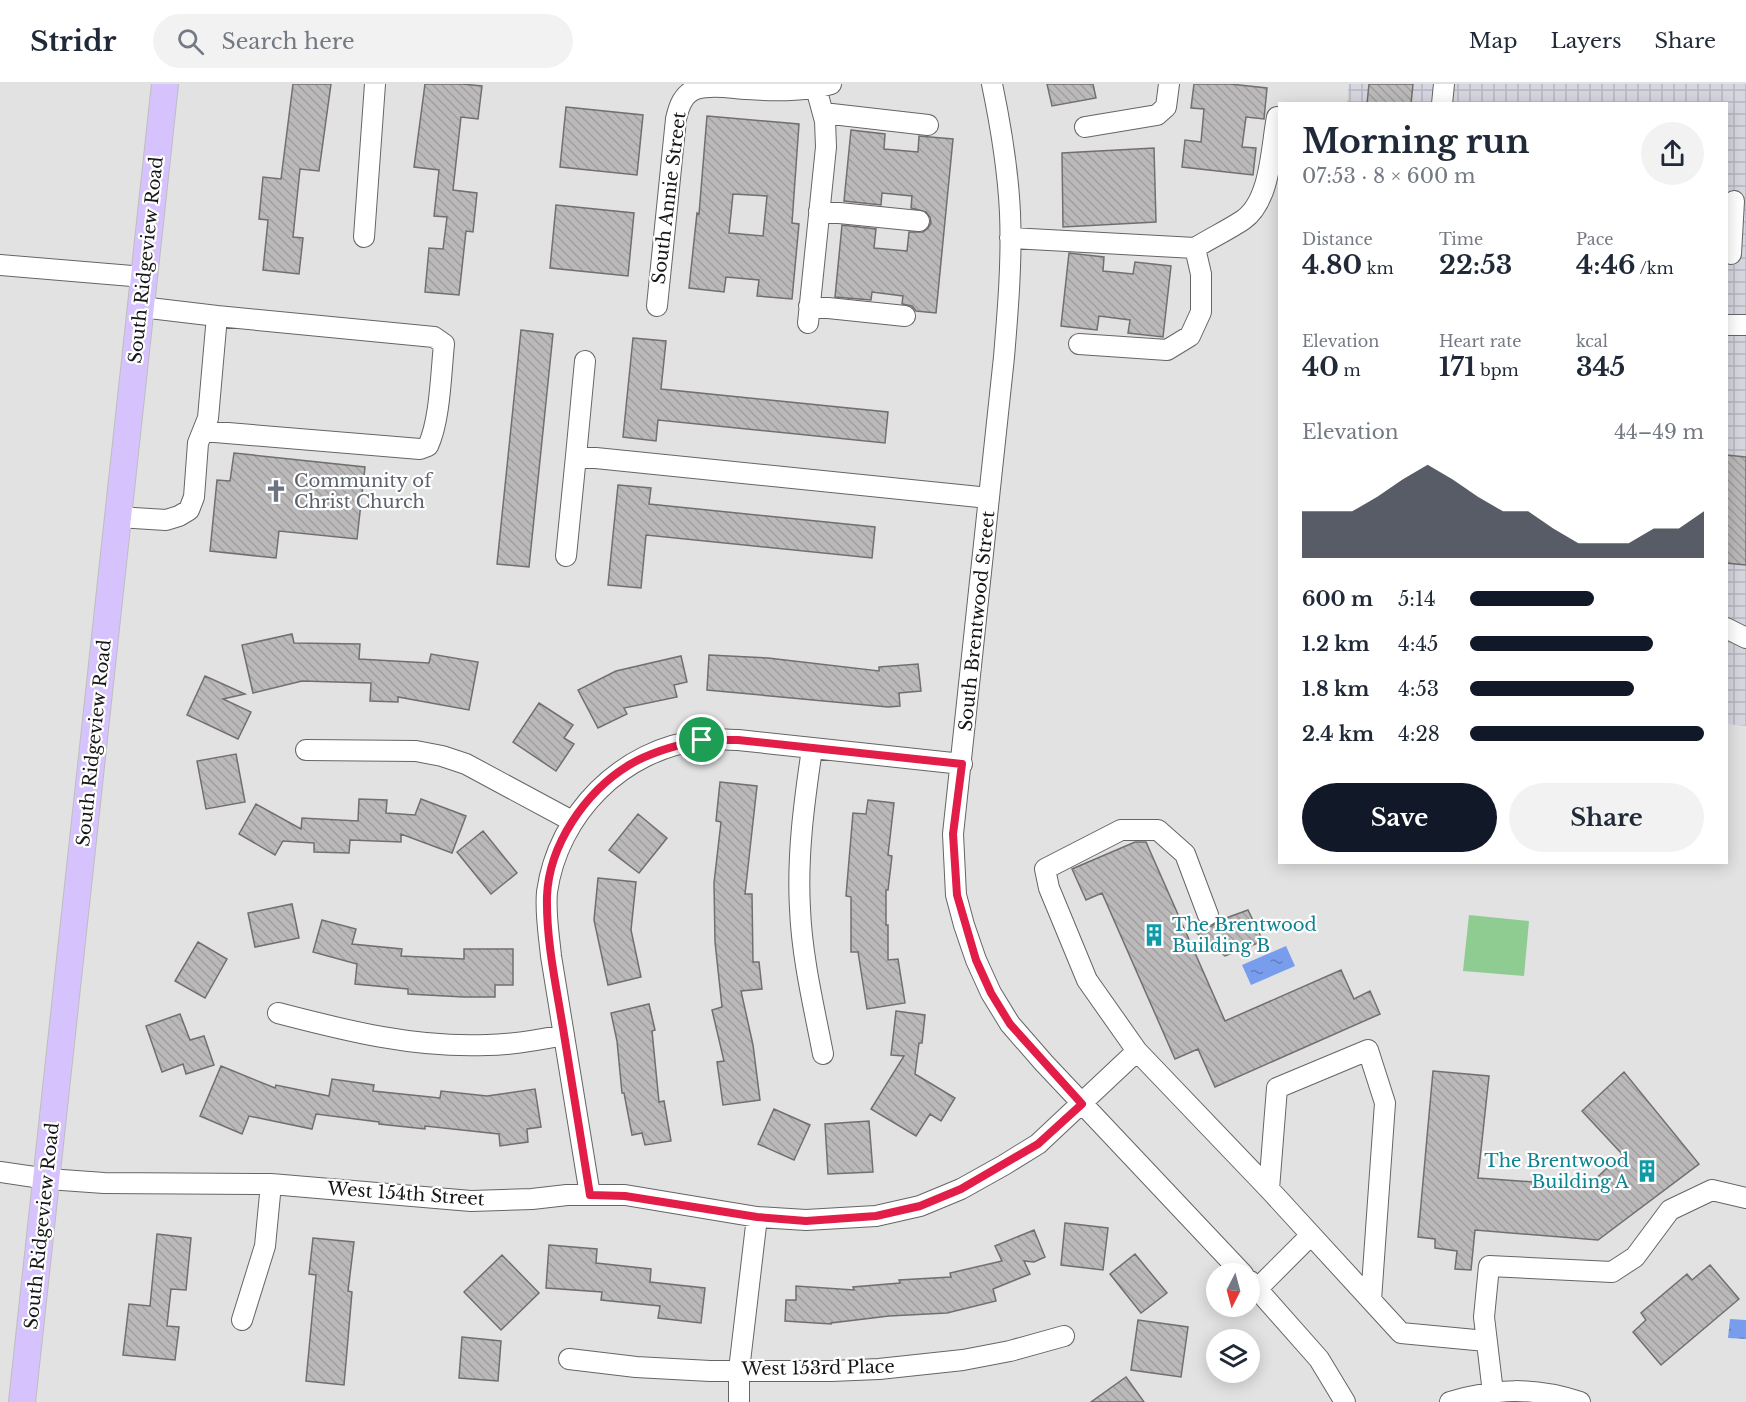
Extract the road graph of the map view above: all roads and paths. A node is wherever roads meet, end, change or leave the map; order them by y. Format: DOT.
graph roads {
  1 [pos="165,84"];
  2 [pos="375,84"];
  3 [pos="992,84"];
  4 [pos="1169,84"];
  5 [pos="1444,84"];
  6 [pos="786,86"];
  7 [pos="824,86"];
  8 [pos="1442,102"];
  9 [pos="823,113"];
  10 [pos="1277,117"];
  11 [pos="928,125"];
  12 [pos="1085,127"];
  13 [pos="1736,200"];
  14 [pos="819,211"];
  15 [pos="919,221"];
  16 [pos="364,237"];
  17 [pos="1010,238"];
  18 [pos="1195,248"];
  19 [pos="1731,254"];
  20 [pos="0,265"];
  21 [pos="144,277"];
  22 [pos="657,306"];
  23 [pos="141,307"];
  24 [pos="217,316"];
  25 [pos="905,316"];
  26 [pos="1728,325"];
  27 [pos="1746,325"];
  28 [pos="1079,344"];
  29 [pos="585,361"];
  30 [pos="203,431"];
  31 [pos="576,456"];
  32 [pos="989,498"];
  33 [pos="118,517"];
  34 [pos="566,556"];
  35 [pos="1728,629"];
  36 [pos="1746,638"];
  37 [pos="812,749"];
  38 [pos="306,750"];
  39 [pos="962,764"];
  40 [pos="572,821"];
  41 [pos="1208,915"];
  42 [pos="278,1013"];
  43 [pos="564,1035"];
  44 [pos="1137,1051"];
  45 [pos="823,1054"];
  46 [pos="1082,1104"];
  47 [pos="0,1172"];
  48 [pos="48,1179"];
  49 [pos="271,1184"];
  50 [pos="1269,1189"];
  51 [pos="590,1195"];
  52 [pos="1746,1198"];
  53 [pos="757,1217"];
  54 [pos="1311,1235"];
  55 [pos="1233,1263"];
  56 [pos="1260,1279"];
  57 [pos="1260,1293"];
  58 [pos="1371,1300"];
  59 [pos="242,1320"];
  60 [pos="1064,1336"];
  61 [pos="1486,1341"];
  62 [pos="569,1359"];
  63 [pos="740,1370"];
  64 [pos="1493,1393"];
  65 [pos="22,1402"];
  66 [pos="739,1402"];
  67 [pos="1345,1402"];
  68 [pos="1450,1402"];
  69 [pos="1580,1402"];
  1 -- 21 [label="main road, South Ridgeview Road"];
  2 -- 16 [label="street"];
  3 -- 17 [label="street, South Brentwood Street"];
  4 -- 12 [label="street"];
  5 -- 8 [label="street"];
  6 -- 7 [label="street, South Annie Street"];
  6 -- 22 [label="street, South Annie Street"];
  7 -- 9 [label="street"];
  9 -- 11 [label="street"];
  9 -- 14 [label="street"];
  10 -- 18 [label="street"];
  13 -- 19 [label="street"];
  14 -- 15 [label="street"];
  14 -- 25 [label="street"];
  17 -- 18 [label="street"];
  17 -- 32 [label="street, South Brentwood Street"];
  18 -- 28 [label="street"];
  20 -- 21 [label="street"];
  21 -- 23 [label="main road, South Ridgeview Road"];
  23 -- 24 [label="street"];
  23 -- 33 [label="main road, South Ridgeview Road"];
  24 -- 30 [label="street"];
  24 -- 30 [label="street"];
  26 -- 27 [label="street"];
  29 -- 31 [label="street"];
  30 -- 33 [label="street"];
  31 -- 32 [label="street"];
  31 -- 34 [label="street"];
  32 -- 39 [label="street, South Brentwood Street"];
  33 -- 48 [label="main road, South Ridgeview Road"];
  35 -- 36 [label="street"];
  37 -- 39 [label="street"];
  37 -- 40 [label="street"];
  37 -- 45 [label="street"];
  38 -- 40 [label="street"];
  39 -- 46 [label="street, South Brentwood Street"];
  40 -- 43 [label="street"];
  41 -- 44 [label="street"];
  42 -- 43 [label="street"];
  43 -- 51 [label="street"];
  44 -- 46 [label="street, West 154th Street"];
  44 -- 50 [label="street"];
  46 -- 53 [label="street, West 154th Street"];
  46 -- 55 [label="street, South Brentwood Street"];
  47 -- 48 [label="street, West 154th Street"];
  48 -- 49 [label="street, West 154th Street"];
  48 -- 65 [label="main road, South Ridgeview Road"];
  49 -- 51 [label="street, West 154th Street"];
  49 -- 59 [label="street"];
  50 -- 54 [label="street"];
  50 -- 58 [label="street"];
  51 -- 53 [label="street, West 154th Street"];
  52 -- 61 [label="street"];
  53 -- 63 [label="street"];
  54 -- 56 [label="street"];
  54 -- 58 [label="street"];
  57 -- 67 [label="street"];
  58 -- 61 [label="street"];
  60 -- 63 [label="street, West 153rd Place"];
  61 -- 64 [label="street"];
  62 -- 63 [label="street, West 153rd Place"];
  63 -- 66 [label="street"];
  64 -- 68 [label="street"];
  64 -- 69 [label="street"];
}
